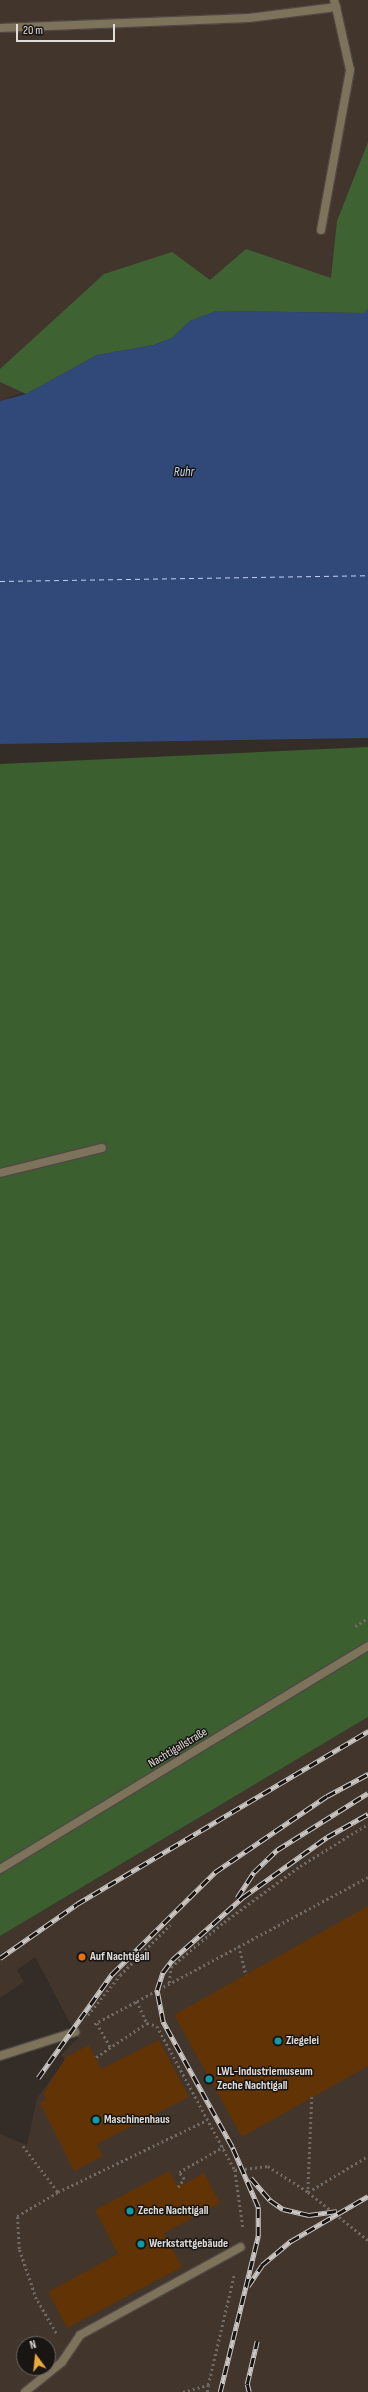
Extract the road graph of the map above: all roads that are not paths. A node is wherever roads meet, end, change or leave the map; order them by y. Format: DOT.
graph roads {
  1 [pos="335,3"];
  2 [pos="0,28"];
  3 [pos="321,230"];
  4 [pos="102,1148"];
  5 [pos="0,1173"];
  6 [pos="368,1646"];
  7 [pos="0,1869"];
  8 [pos="76,2032"];
  9 [pos="0,2056"];
  10 [pos="241,2247"];
  11 [pos="25,2392"];
  1 -- 2 [label="street"];
  1 -- 3 [label="street"];
  4 -- 5 [label="street"];
  6 -- 7 [label="street, Nachtigallstraße"];
  8 -- 9 [label="street"];
  10 -- 11 [label="street"];
}
